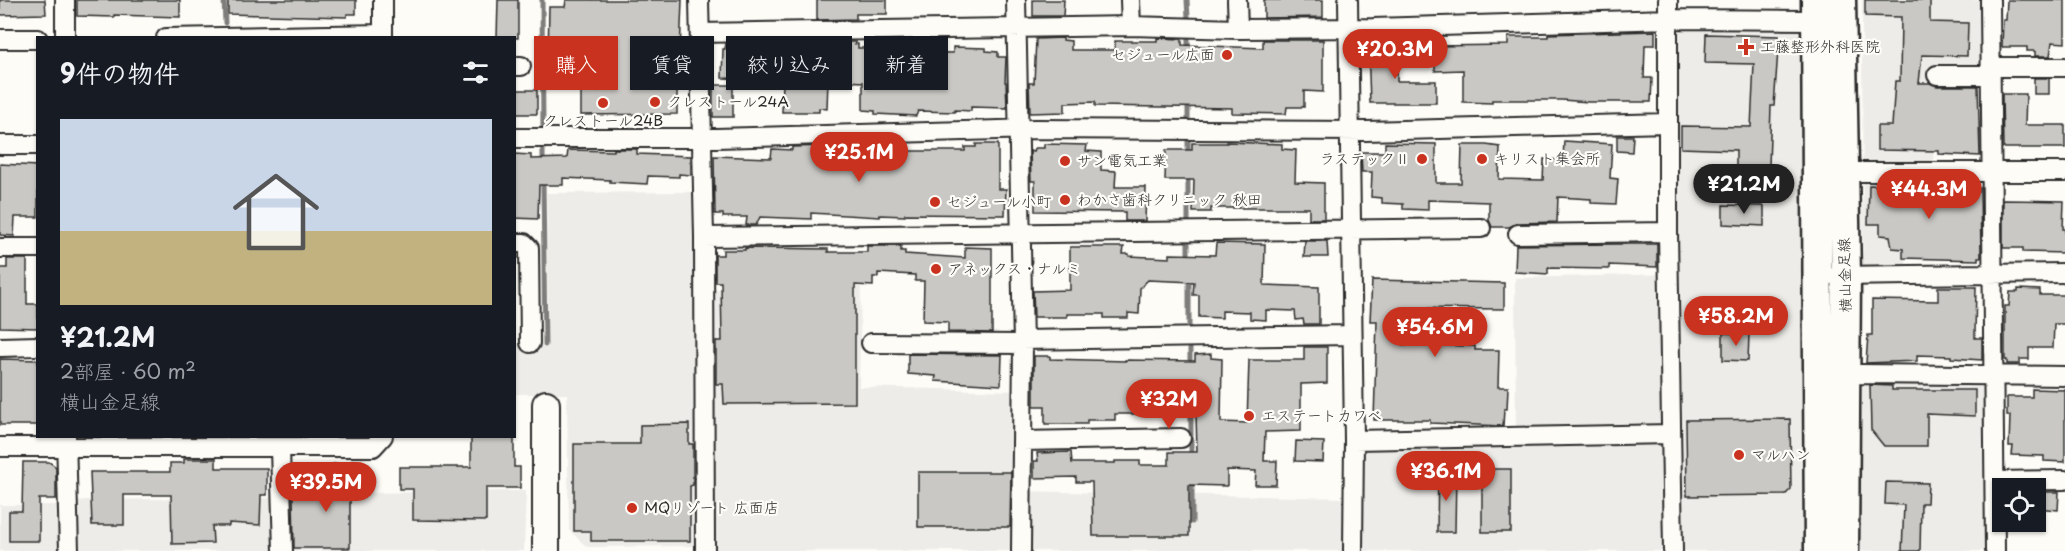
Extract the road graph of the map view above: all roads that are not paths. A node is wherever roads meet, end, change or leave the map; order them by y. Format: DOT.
graph roads {
  1 [pos="64,0"];
  2 [pos="383,0"];
  3 [pos="699,0"];
  4 [pos="1016,0"];
  5 [pos="1130,0"];
  6 [pos="1237,0"];
  7 [pos="1348,0"];
  8 [pos="1668,0"];
  9 [pos="1841,0"];
  10 [pos="1990,0"];
  11 [pos="1816,10"];
  12 [pos="1669,19"];
  13 [pos="1131,26"];
  14 [pos="1016,28"];
  15 [pos="1348,28"];
  16 [pos="1238,29"];
  17 [pos="700,33"];
  18 [pos="65,36"];
  19 [pos="383,36"];
  20 [pos="0,39"];
  21 [pos="36,39"];
  22 [pos="2065,67"];
  23 [pos="1991,71"];
  24 [pos="1937,75"];
  25 [pos="1667,123"];
  26 [pos="1019,130"];
  27 [pos="1350,131"];
  28 [pos="516,138"];
  29 [pos="703,138"];
  30 [pos="0,145"];
  31 [pos="36,145"];
  32 [pos="1844,172"];
  33 [pos="1992,172"];
  34 [pos="2065,172"];
  35 [pos="1481,228"];
  36 [pos="1350,230"];
  37 [pos="1020,232"];
  38 [pos="1668,232"];
  39 [pos="1518,234"];
  40 [pos="704,237"];
  41 [pos="516,243"];
  42 [pos="0,248"];
  43 [pos="36,248"];
  44 [pos="2065,273"];
  45 [pos="1992,274"];
  46 [pos="1818,276"];
  47 [pos="1846,276"];
  48 [pos="1352,335"];
  49 [pos="1023,342"];
  50 [pos="530,343"];
  51 [pos="871,343"];
  52 [pos="0,346"];
  53 [pos="36,346"];
  54 [pos="1994,375"];
  55 [pos="1818,376"];
  56 [pos="1846,376"];
  57 [pos="2065,376"];
  58 [pos="546,404"];
  59 [pos="1671,434"];
  60 [pos="381,438"];
  61 [pos="1180,438"];
  62 [pos="1354,440"];
  63 [pos="1022,441"];
  64 [pos="66,442"];
  65 [pos="0,447"];
  66 [pos="280,448"];
  67 [pos="1995,478"];
  68 [pos="2046,480"];
  69 [pos="2065,480"];
  70 [pos="1995,532"];
  71 [pos="69,551"];
  72 [pos="283,551"];
  73 [pos="546,551"];
  74 [pos="705,551"];
  75 [pos="1021,551"];
  76 [pos="1353,551"];
  77 [pos="1672,551"];
  78 [pos="1819,551"];
  79 [pos="1844,551"];
  80 [pos="1995,551"];
  1 -- 18 [label="street"];
  2 -- 19 [label="street"];
  3 -- 17 [label="street"];
  4 -- 14 [label="street"];
  5 -- 13 [label="street"];
  6 -- 16 [label="street"];
  7 -- 15 [label="street"];
  8 -- 12 [label="street"];
  9 -- 32 [label="main road, 横山金足線"];
  10 -- 23 [label="street"];
  11 -- 12 [label="street"];
  11 -- 46 [label="main road, 横山金足線"];
  12 -- 15 [label="street"];
  12 -- 25 [label="street"];
  13 -- 14 [label="street"];
  13 -- 16 [label="street"];
  14 -- 17 [label="street"];
  14 -- 26 [label="street"];
  15 -- 16 [label="street"];
  15 -- 27 [label="street"];
  17 -- 29 [label="street"];
  20 -- 21 [label="street"];
  22 -- 23 [label="street"];
  23 -- 24 [label="street"];
  23 -- 33 [label="street"];
  25 -- 27 [label="street"];
  25 -- 38 [label="street"];
  26 -- 27 [label="street"];
  26 -- 29 [label="street"];
  26 -- 37 [label="street"];
  27 -- 36 [label="street"];
  28 -- 29 [label="street"];
  29 -- 40 [label="street"];
  30 -- 31 [label="street"];
  32 -- 33 [label="street"];
  32 -- 47 [label="main road, 横山金足線"];
  33 -- 34 [label="street"];
  33 -- 45 [label="street"];
  35 -- 36 [label="street"];
  36 -- 37 [label="street"];
  36 -- 48 [label="street"];
  37 -- 40 [label="street"];
  37 -- 49 [label="street"];
  38 -- 39 [label="street"];
  38 -- 59 [label="street"];
  40 -- 74 [label="street"];
  41 -- 50 [label="street"];
  42 -- 43 [label="street"];
  44 -- 45 [label="street"];
  45 -- 47 [label="street"];
  45 -- 54 [label="street"];
  46 -- 47 [label="street"];
  46 -- 55 [label="main road, 横山金足線"];
  47 -- 56 [label="main road, 横山金足線"];
  48 -- 49 [label="street"];
  48 -- 62 [label="street"];
  49 -- 51 [label="street"];
  49 -- 63 [label="street"];
  52 -- 53 [label="street"];
  54 -- 56 [label="street"];
  54 -- 57 [label="street"];
  54 -- 67 [label="street"];
  55 -- 56 [label="street"];
  55 -- 78 [label="main road, 横山金足線"];
  56 -- 79 [label="main road, 横山金足線"];
  58 -- 73 [label="street"];
  59 -- 62 [label="street"];
  59 -- 77 [label="street"];
  60 -- 66 [label="street"];
  61 -- 63 [label="street"];
  62 -- 76 [label="street"];
  63 -- 75 [label="street"];
  64 -- 65 [label="street"];
  64 -- 66 [label="street"];
  64 -- 71 [label="street"];
  66 -- 72 [label="street"];
  68 -- 69 [label="street"];
  70 -- 80 [label="street"];
}
